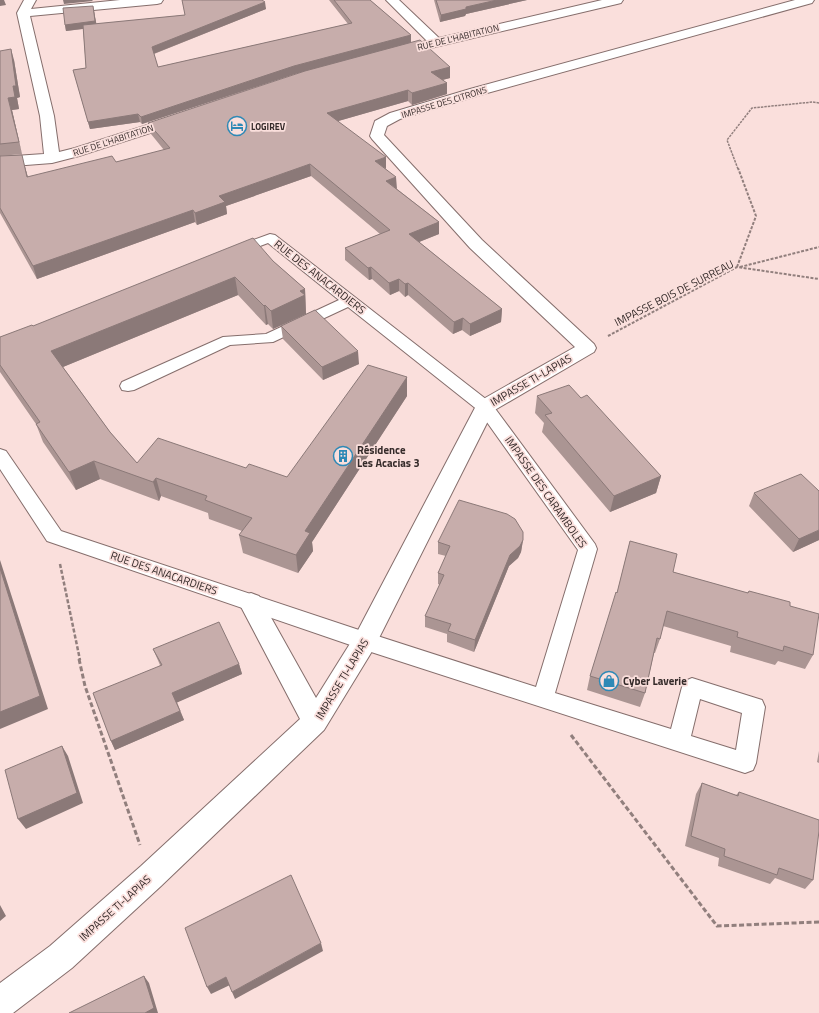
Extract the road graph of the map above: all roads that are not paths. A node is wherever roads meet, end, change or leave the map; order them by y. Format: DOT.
graph roads {
  1 [pos="30,0"];
  2 [pos="155,0"];
  3 [pos="392,0"];
  4 [pos="617,0"];
  5 [pos="808,0"];
  6 [pos="555,4"];
  7 [pos="567,11"];
  8 [pos="23,13"];
  9 [pos="435,42"];
  10 [pos="382,56"];
  11 [pos="190,115"];
  12 [pos="52,158"];
  13 [pos="0,162"];
  14 [pos="219,258"];
  15 [pos="350,300"];
  16 [pos="587,348"];
  17 [pos="128,386"];
  18 [pos="485,407"];
  19 [pos="0,455"];
  20 [pos="251,603"];
  21 [pos="365,641"];
  22 [pos="543,698"];
  23 [pos="315,722"];
  24 [pos="679,742"];
  25 [pos="0,1003"];
  1 -- 8 [label="street"];
  2 -- 8 [label="street"];
  3 -- 9 [label="street"];
  4 -- 7 [label="street, RUE DE L'HABITATION"];
  5 -- 16 [label="street, IMPASSE DES CITRONS"];
  6 -- 7 [label="street"];
  7 -- 9 [label="street, RUE DE L'HABITATION"];
  8 -- 12 [label="street"];
  9 -- 10 [label="street, RUE DE L'HABITATION"];
  11 -- 12 [label="street, RUE DE L'HABITATION"];
  12 -- 13 [label="street, RUE DE L'HABITATION"];
  14 -- 15 [label="lane, RUE DES ANACARDIERS"];
  15 -- 17 [label="lane"];
  15 -- 18 [label="lane, RUE DES ANACARDIERS"];
  16 -- 18 [label="street, IMPASSE TI-LAPIAS"];
  18 -- 21 [label="street, IMPASSE TI-LAPIAS"];
  18 -- 22 [label="lane, IMPASSE DES CARAMBOLES"];
  19 -- 20 [label="lane, RUE DES ANACARDIERS"];
  20 -- 21 [label="lane, RUE DES ANACARDIERS"];
  20 -- 23 [label="street"];
  21 -- 22 [label="lane"];
  21 -- 23 [label="street, IMPASSE TI-LAPIAS"];
  22 -- 24 [label="lane"];
  23 -- 25 [label="street, IMPASSE TI-LAPIAS"];
}
